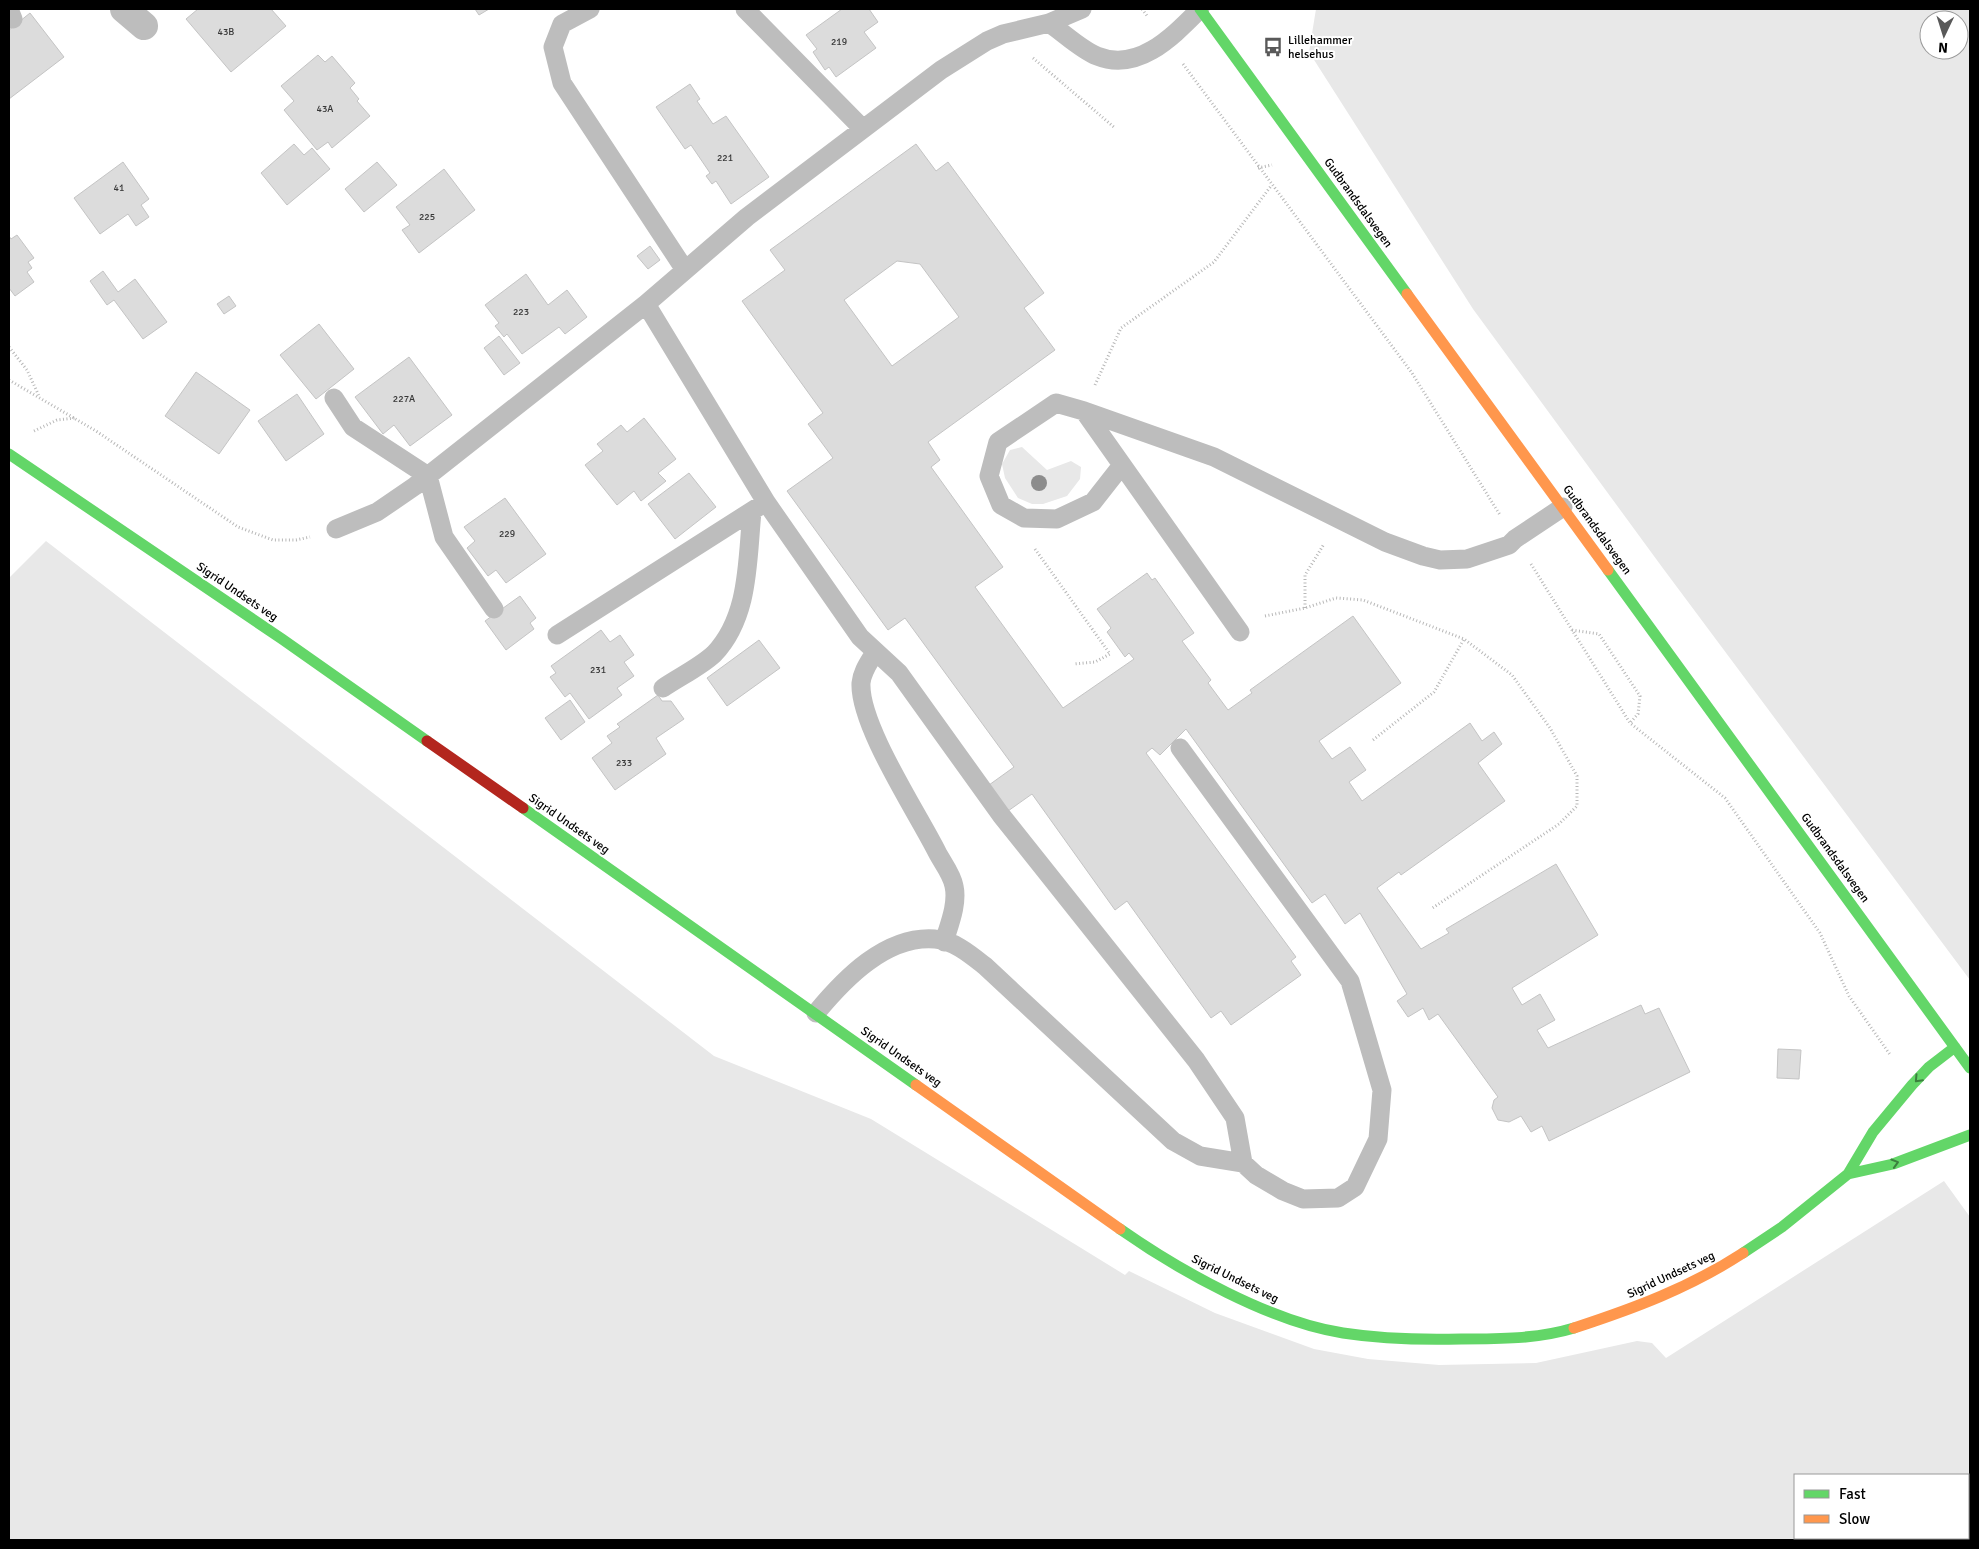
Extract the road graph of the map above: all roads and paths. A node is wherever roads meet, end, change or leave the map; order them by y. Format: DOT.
graph roads {
  1 [pos="124,9"];
  2 [pos="590,9"];
  3 [pos="745,9"];
  4 [pos="1082,9"];
  5 [pos="1142,9"];
  6 [pos="1200,9"];
  7 [pos="146,18"];
  8 [pos="1049,23"];
  9 [pos="1002,34"];
  10 [pos="1167,42"];
  11 [pos="1115,128"];
  12 [pos="863,129"];
  13 [pos="1271,186"];
  14 [pos="685,270"];
  15 [pos="646,304"];
  16 [pos="9,347"];
  17 [pos="9,380"];
  18 [pos="40,397"];
  19 [pos="334,398"];
  20 [pos="1084,411"];
  21 [pos="76,418"];
  22 [pos="33,432"];
  23 [pos="9,454"];
  24 [pos="1122,465"];
  25 [pos="428,476"];
  26 [pos="759,507"];
  27 [pos="1563,507"];
  28 [pos="1024,518"];
  29 [pos="1338,519"];
  30 [pos="336,528"];
  31 [pos="1515,539"];
  32 [pos="1305,608"];
  33 [pos="494,609"];
  34 [pos="1236,627"];
  35 [pos="1572,630"];
  36 [pos="557,635"];
  37 [pos="1464,639"];
  38 [pos="875,652"];
  39 [pos="1074,664"];
  40 [pos="663,688"];
  41 [pos="1630,722"];
  42 [pos="1373,740"];
  43 [pos="1180,748"];
  44 [pos="1431,908"];
  45 [pos="944,942"];
  46 [pos="816,1013"];
  47 [pos="1955,1047"];
  48 [pos="1970,1068"];
  49 [pos="1912,1085"];
  50 [pos="1970,1134"];
  51 [pos="1243,1163"];
  52 [pos="1848,1174"];
  1 -- 7 [label="street"];
  2 -- 14 [label="lane"];
  3 -- 12 [label="lane"];
  4 -- 8 [label="lane"];
  5 -- 10 [label="path"];
  6 -- 10 [label="lane"];
  6 -- 27 [label="street, Gudbrandsdalsvegen"];
  8 -- 9 [label="lane"];
  8 -- 10 [label="lane"];
  9 -- 11 [label="path"];
  9 -- 12 [label="lane"];
  10 -- 13 [label="path"];
  12 -- 14 [label="lane"];
  13 -- 20 [label="path"];
  13 -- 31 [label="path"];
  14 -- 15 [label="lane"];
  15 -- 25 [label="lane"];
  15 -- 26 [label="lane"];
  16 -- 18 [label="path"];
  17 -- 18 [label="path"];
  18 -- 21 [label="path"];
  19 -- 25 [label="lane"];
  20 -- 24 [label="lane"];
  20 -- 28 [label="lane"];
  20 -- 29 [label="lane"];
  21 -- 22 [label="path"];
  21 -- 30 [label="path"];
  23 -- 46 [label="street, Sigrid Undsets veg"];
  24 -- 28 [label="lane"];
  24 -- 34 [label="lane"];
  25 -- 30 [label="lane"];
  25 -- 33 [label="lane"];
  26 -- 36 [label="lane"];
  26 -- 38 [label="lane"];
  26 -- 40 [label="lane"];
  27 -- 31 [label="lane"];
  27 -- 47 [label="street, Gudbrandsdalsvegen"];
  28 -- 39 [label="path"];
  29 -- 31 [label="lane"];
  29 -- 32 [label="path"];
  31 -- 35 [label="path"];
  32 -- 34 [label="path"];
  32 -- 37 [label="path"];
  35 -- 41 [label="path"];
  35 -- 41 [label="path"];
  37 -- 42 [label="path"];
  37 -- 44 [label="path"];
  38 -- 45 [label="lane"];
  38 -- 51 [label="lane"];
  41 -- 49 [label="path"];
  43 -- 51 [label="lane"];
  45 -- 46 [label="lane"];
  45 -- 51 [label="lane"];
  46 -- 52 [label="street, Sigrid Undsets veg"];
  47 -- 48 [label="street, Gudbrandsdalsvegen"];
  47 -- 49 [label="street, Sigrid Undsets veg, one-way"];
  49 -- 52 [label="street, Sigrid Undsets veg"];
  52 -- 50 [label="street, Sigrid Undsets veg, one-way"];
}
